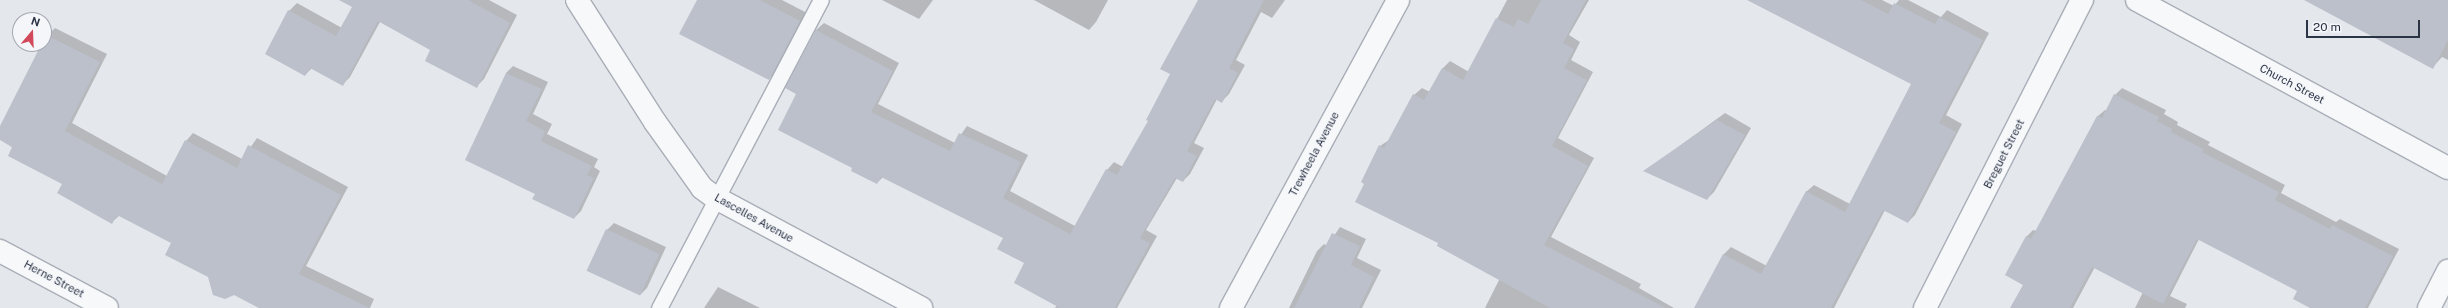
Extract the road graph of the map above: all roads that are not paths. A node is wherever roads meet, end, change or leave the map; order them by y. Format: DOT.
graph roads {
  1 [pos="577,0"];
  2 [pos="822,0"];
  3 [pos="1398,0"];
  4 [pos="2082,0"];
  5 [pos="2136,0"];
  6 [pos="2448,168"];
  7 [pos="716,198"];
  8 [pos="0,251"];
  9 [pos="2448,271"];
  10 [pos="107,308"];
  11 [pos="660,308"];
  12 [pos="921,308"];
  13 [pos="1231,308"];
  14 [pos="1925,308"];
  15 [pos="2429,308"];
  1 -- 7 [label="street, Lascelles Avenue"];
  2 -- 7 [label="lane"];
  3 -- 13 [label="street, Trewheela Avenue"];
  4 -- 14 [label="street, Breguet Street"];
  5 -- 6 [label="street, Church Street"];
  7 -- 11 [label="lane"];
  7 -- 12 [label="street, Lascelles Avenue"];
  8 -- 10 [label="street, Herne Street"];
  9 -- 15 [label="street"];
}
